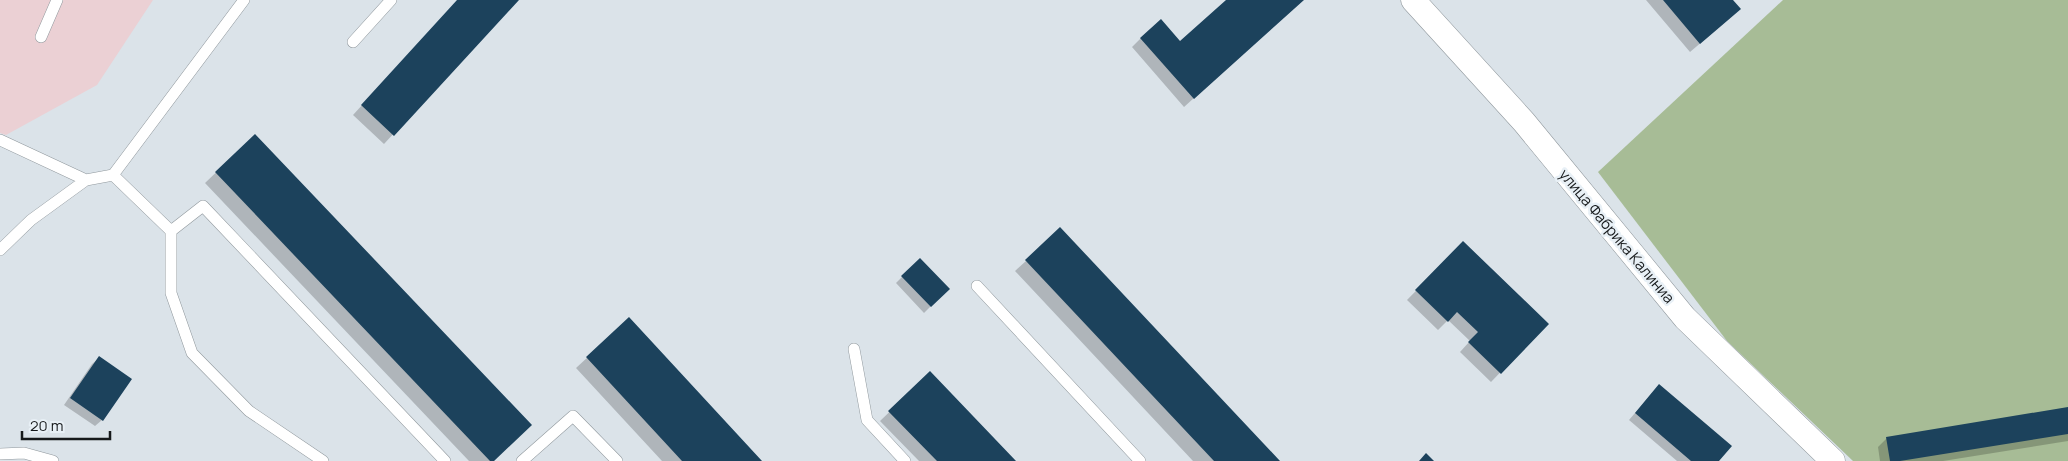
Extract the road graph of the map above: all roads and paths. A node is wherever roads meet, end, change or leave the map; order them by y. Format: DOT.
graph roads {
  1 [pos="57,0"];
  2 [pos="244,0"];
  3 [pos="392,0"];
  4 [pos="1413,0"];
  5 [pos="41,36"];
  6 [pos="353,42"];
  7 [pos="0,140"];
  8 [pos="113,174"];
  9 [pos="86,180"];
  10 [pos="171,231"];
  11 [pos="0,250"];
  12 [pos="977,286"];
  13 [pos="854,349"];
  14 [pos="0,454"];
  15 [pos="53,461"];
  16 [pos="323,461"];
  17 [pos="445,461"];
  18 [pos="522,461"];
  19 [pos="616,461"];
  20 [pos="905,461"];
  21 [pos="1140,461"];
  22 [pos="1833,461"];
  1 -- 5 [label="lane"];
  2 -- 8 [label="lane"];
  3 -- 6 [label="lane"];
  4 -- 22 [label="street, улица Фабрика Калиниа"];
  7 -- 9 [label="lane"];
  8 -- 9 [label="lane"];
  8 -- 10 [label="lane"];
  9 -- 11 [label="lane"];
  10 -- 16 [label="lane"];
  10 -- 17 [label="lane"];
  12 -- 21 [label="lane"];
  13 -- 20 [label="lane"];
  14 -- 15 [label="lane"];
  18 -- 19 [label="lane"];
}
